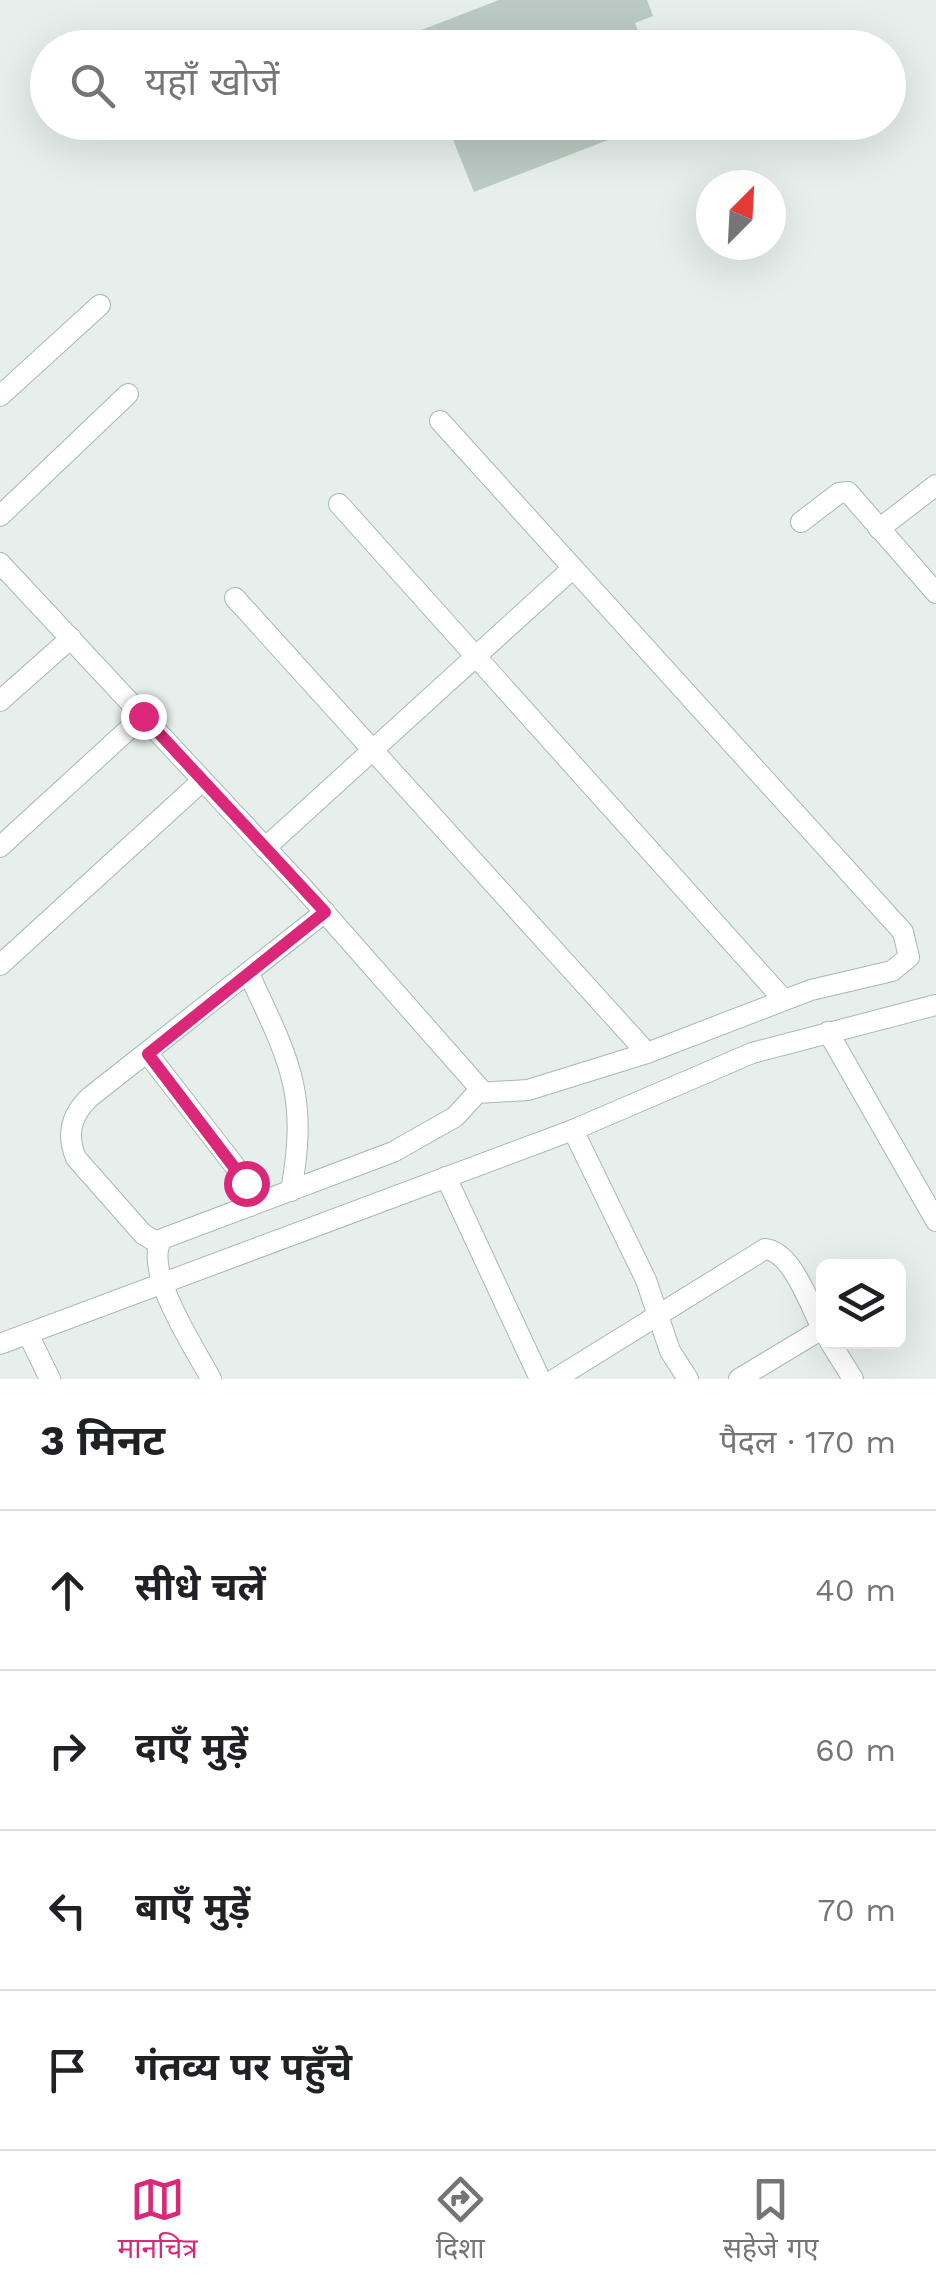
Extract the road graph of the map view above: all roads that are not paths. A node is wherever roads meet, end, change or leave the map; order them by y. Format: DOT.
graph roads {
  1 [pos="100,304"];
  2 [pos="128,394"];
  3 [pos="0,396"];
  4 [pos="440,421"];
  5 [pos="936,485"];
  6 [pos="339,504"];
  7 [pos="0,516"];
  8 [pos="801,522"];
  9 [pos="878,529"];
  10 [pos="573,568"];
  11 [pos="4,575"];
  12 [pos="936,593"];
  13 [pos="235,598"];
  14 [pos="71,638"];
  15 [pos="474,659"];
  16 [pos="0,701"];
  17 [pos="143,716"];
  18 [pos="372,750"];
  19 [pos="202,780"];
  20 [pos="0,847"];
  21 [pos="265,848"];
  22 [pos="325,912"];
  23 [pos="0,965"];
  24 [pos="249,974"];
  25 [pos="784,1000"];
  26 [pos="936,1006"];
  27 [pos="828,1032"];
  28 [pos="647,1053"];
  29 [pos="148,1054"];
  30 [pos="482,1092"];
  31 [pos="573,1130"];
  32 [pos="446,1177"];
  33 [pos="291,1191"];
  34 [pos="250,1206"];
  35 [pos="936,1222"];
  36 [pos="158,1244"];
  37 [pos="160,1282"];
  38 [pos="656,1316"];
  39 [pos="816,1317"];
  40 [pos="28,1334"];
  41 [pos="816,1339"];
  42 [pos="0,1344"];
  43 [pos="834,1349"];
  44 [pos="50,1379"];
  45 [pos="211,1379"];
  46 [pos="540,1379"];
  47 [pos="555,1379"];
  48 [pos="688,1379"];
  49 [pos="739,1379"];
  50 [pos="853,1379"];
  1 -- 3 [label="street"];
  2 -- 7 [label="street"];
  4 -- 10 [label="street"];
  5 -- 9 [label="street"];
  6 -- 15 [label="street"];
  8 -- 9 [label="street"];
  9 -- 12 [label="street"];
  10 -- 15 [label="street"];
  10 -- 25 [label="street"];
  11 -- 14 [label="street"];
  13 -- 18 [label="street"];
  14 -- 16 [label="street"];
  14 -- 17 [label="street"];
  15 -- 18 [label="street"];
  15 -- 25 [label="street"];
  17 -- 19 [label="street"];
  17 -- 20 [label="street"];
  18 -- 21 [label="street"];
  18 -- 28 [label="street"];
  19 -- 21 [label="street"];
  19 -- 23 [label="street"];
  21 -- 22 [label="street"];
  22 -- 24 [label="street"];
  22 -- 30 [label="street"];
  24 -- 29 [label="street"];
  24 -- 33 [label="street"];
  25 -- 28 [label="street"];
  26 -- 27 [label="street"];
  27 -- 31 [label="street"];
  27 -- 35 [label="street"];
  28 -- 30 [label="street"];
  29 -- 34 [label="street"];
  29 -- 36 [label="street"];
  30 -- 33 [label="street"];
  31 -- 32 [label="street"];
  31 -- 38 [label="street"];
  32 -- 37 [label="street"];
  32 -- 46 [label="street"];
  33 -- 34 [label="street"];
  34 -- 36 [label="street"];
  36 -- 37 [label="street"];
  37 -- 40 [label="street"];
  37 -- 45 [label="street"];
  38 -- 39 [label="street"];
  38 -- 47 [label="street"];
  38 -- 48 [label="street"];
  40 -- 42 [label="street"];
  40 -- 44 [label="street"];
  41 -- 49 [label="street"];
  43 -- 50 [label="street"];
}
